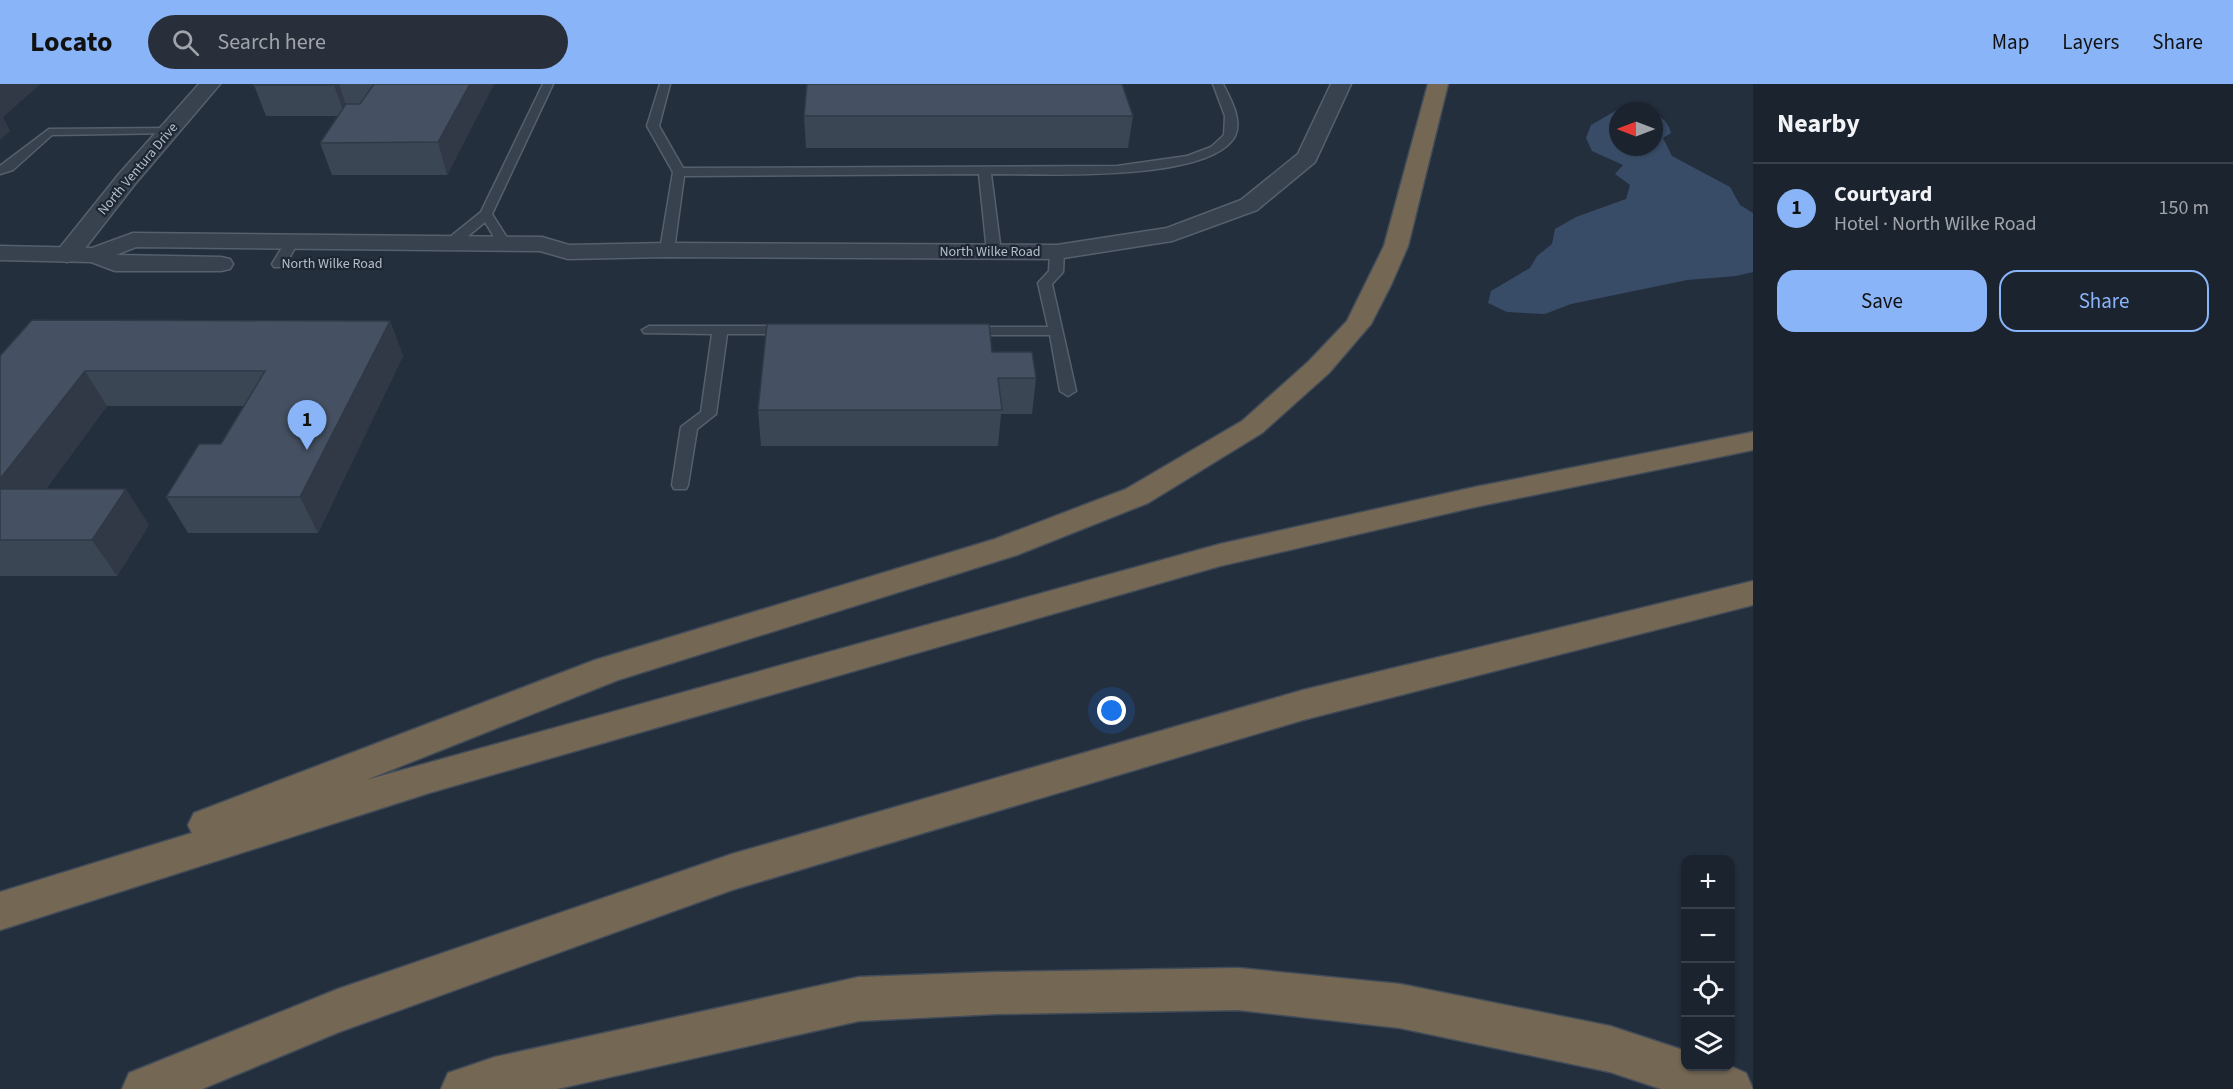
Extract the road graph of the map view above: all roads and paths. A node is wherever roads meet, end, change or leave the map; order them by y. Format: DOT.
graph roads {
  1 [pos="210,84"];
  2 [pos="548,84"];
  3 [pos="664,84"];
  4 [pos="1218,84"];
  5 [pos="1341,84"];
  6 [pos="1438,84"];
  7 [pos="169,131"];
  8 [pos="0,170"];
  9 [pos="985,170"];
  10 [pos="680,172"];
  11 [pos="486,214"];
  12 [pos="450,244"];
  13 [pos="505,244"];
  14 [pos="668,250"];
  15 [pos="568,252"];
  16 [pos="994,252"];
  17 [pos="1057,252"];
  18 [pos="0,253"];
  19 [pos="67,255"];
  20 [pos="95,255"];
  21 [pos="267,259"];
  22 [pos="649,330"];
  23 [pos="720,330"];
  24 [pos="801,330"];
  25 [pos="951,331"];
  26 [pos="1056,331"];
  27 [pos="1068,391"];
  28 [pos="1753,441"];
  29 [pos="680,485"];
  30 [pos="1753,593"];
  31 [pos="0,906"];
  32 [pos="0,911"];
  33 [pos="145,1089"];
  34 [pos="464,1089"];
  35 [pos="1730,1089"];
  1 -- 7 [label="street, North Ventura Drive"];
  2 -- 11 [label="lane"];
  3 -- 10 [label="lane"];
  4 -- 9 [label="lane"];
  5 -- 17 [label="street, North Wilke Road"];
  6 -- 31 [label="highway"];
  7 -- 8 [label="lane"];
  7 -- 19 [label="street, North Ventura Drive"];
  9 -- 10 [label="lane"];
  9 -- 16 [label="lane"];
  10 -- 14 [label="lane"];
  11 -- 12 [label="lane"];
  11 -- 13 [label="lane"];
  12 -- 13 [label="street, North Wilke Road"];
  12 -- 21 [label="street, North Wilke Road"];
  13 -- 15 [label="street, North Wilke Road"];
  14 -- 15 [label="street, North Wilke Road"];
  14 -- 16 [label="street, North Wilke Road"];
  15 -- 21 [label="street, North Wilke Road"];
  16 -- 17 [label="street, North Wilke Road"];
  17 -- 26 [label="lane"];
  18 -- 19 [label="street, North Wilke Road"];
  19 -- 20 [label="street, North Wilke Road"];
  20 -- 21 [label="street, North Wilke Road"];
  20 -- 21 [label="street, North Wilke Road"];
  22 -- 23 [label="lane"];
  23 -- 24 [label="lane"];
  23 -- 29 [label="lane"];
  25 -- 26 [label="lane"];
  26 -- 27 [label="lane"];
  28 -- 32 [label="highway"];
  30 -- 33 [label="highway"];
  34 -- 35 [label="highway"];
}
